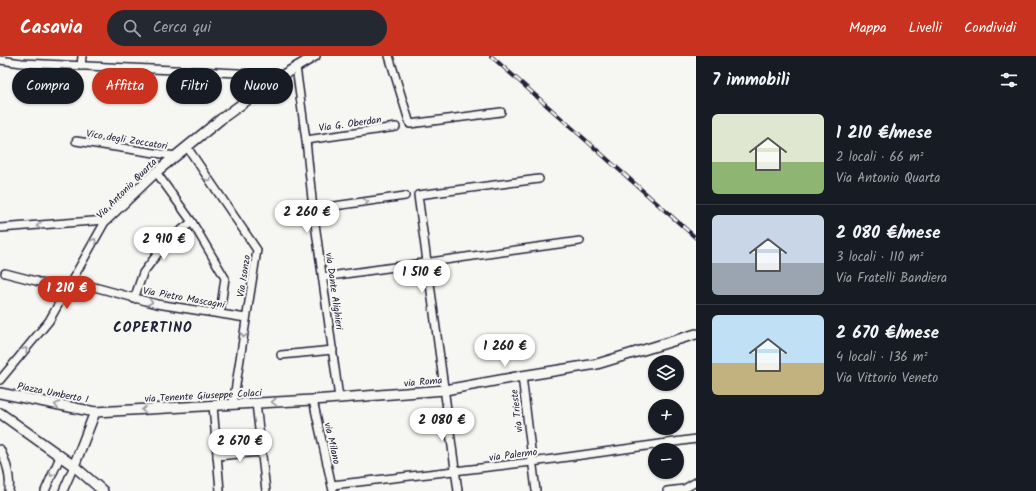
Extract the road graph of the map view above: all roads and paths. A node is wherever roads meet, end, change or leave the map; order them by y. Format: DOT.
graph roads {
  1 [pos="82,56"];
  2 [pos="315,56"];
  3 [pos="388,56"];
  4 [pos="0,60"];
  5 [pos="81,66"];
  6 [pos="296,67"];
  7 [pos="293,69"];
  8 [pos="230,73"];
  9 [pos="242,104"];
  10 [pos="501,112"];
  11 [pos="396,126"];
  12 [pos="306,140"];
  13 [pos="76,141"];
  14 [pos="187,147"];
  15 [pos="175,156"];
  16 [pos="156,172"];
  17 [pos="539,179"];
  18 [pos="405,196"];
  19 [pos="313,209"];
  20 [pos="106,220"];
  21 [pos="192,222"];
  22 [pos="0,228"];
  23 [pos="580,241"];
  24 [pos="427,263"];
  25 [pos="5,273"];
  26 [pos="323,277"];
  27 [pos="72,281"];
  28 [pos="66,292"];
  29 [pos="134,298"];
  30 [pos="220,313"];
  31 [pos="246,318"];
  32 [pos="696,334"];
  33 [pos="333,350"];
  34 [pos="281,355"];
  35 [pos="522,376"];
  36 [pos="0,380"];
  37 [pos="445,390"];
  38 [pos="0,393"];
  39 [pos="340,398"];
  40 [pos="313,400"];
  41 [pos="256,403"];
  42 [pos="233,404"];
  43 [pos="213,405"];
  44 [pos="96,412"];
  45 [pos="0,413"];
  46 [pos="696,439"];
  47 [pos="0,449"];
  48 [pos="262,452"];
  49 [pos="217,456"];
  50 [pos="60,457"];
  51 [pos="532,462"];
  52 [pos="74,466"];
  53 [pos="455,470"];
  54 [pos="696,482"];
  55 [pos="332,488"];
  56 [pos="9,491"];
  57 [pos="45,491"];
  58 [pos="63,491"];
  59 [pos="103,491"];
  60 [pos="220,491"];
  61 [pos="266,491"];
  62 [pos="458,491"];
  63 [pos="536,491"];
  64 [pos="667,491"];
  1 -- 5 [label="street"];
  2 -- 6 [label="street, Via Antonio Quarta"];
  3 -- 10 [label="street"];
  4 -- 5 [label="street"];
  5 -- 8 [label="street"];
  6 -- 7 [label="street, Via Antonio Quarta"];
  6 -- 12 [label="street, via Dante Alighieri"];
  9 -- 14 [label="street, Via Antonio Quarta"];
  11 -- 12 [label="street, Via G. Oberdan"];
  12 -- 19 [label="street, via Dante Alighieri"];
  13 -- 15 [label="street, Vico degli Zoccatori"];
  14 -- 15 [label="street, Via Antonio Quarta"];
  14 -- 31 [label="street, Via Isonzo, one-way"];
  15 -- 16 [label="street, Via Antonio Quarta"];
  16 -- 20 [label="street, Via Antonio Quarta"];
  16 -- 21 [label="street"];
  17 -- 24 [label="street"];
  19 -- 18 [label="street, one-way"];
  19 -- 26 [label="street, via Dante Alighieri"];
  20 -- 22 [label="street, one-way"];
  27 -- 20 [label="street, Via Antonio Quarta, one-way"];
  21 -- 29 [label="street"];
  21 -- 30 [label="street"];
  23 -- 24 [label="street"];
  24 -- 26 [label="street"];
  24 -- 37 [label="street"];
  25 -- 28 [label="street"];
  26 -- 33 [label="street, via Dante Alighieri"];
  27 -- 28 [label="street, Via Antonio Quarta"];
  27 -- 29 [label="street, Via Pietro Mascagni"];
  36 -- 28 [label="street, Via Antonio Quarta, one-way"];
  29 -- 30 [label="street, Via Pietro Mascagni, one-way"];
  30 -- 31 [label="street, Via Pietro Mascagni"];
  31 -- 42 [label="street, Via Isonzo, one-way"];
  32 -- 35 [label="street, via Roma"];
  33 -- 34 [label="street"];
  33 -- 39 [label="street, via Dante Alighieri"];
  35 -- 37 [label="street, via Roma"];
  35 -- 51 [label="street, via Trieste"];
  37 -- 39 [label="street, via Roma"];
  37 -- 53 [label="street"];
  44 -- 38 [label="street, Piazza Umberto I, one-way"];
  39 -- 40 [label="street, via Roma"];
  40 -- 41 [label="street, via Tenente Giuseppe Colaci, one-way"];
  40 -- 55 [label="street, via Milano"];
  41 -- 42 [label="street, via Tenente Giuseppe Colaci"];
  41 -- 48 [label="street"];
  42 -- 43 [label="street, via Tenente Giuseppe Colaci"];
  43 -- 44 [label="street, via Tenente Giuseppe Colaci, one-way"];
  43 -- 49 [label="street"];
  44 -- 52 [label="street, Piazza Umberto I"];
  45 -- 50 [label="street"];
  46 -- 51 [label="street, via Palermo"];
  47 -- 56 [label="street"];
  48 -- 49 [label="street"];
  48 -- 61 [label="street"];
  49 -- 60 [label="street"];
  50 -- 52 [label="street"];
  50 -- 57 [label="street, one-way"];
  51 -- 53 [label="street, via Palermo"];
  51 -- 63 [label="street, via Trieste"];
  52 -- 58 [label="street"];
  52 -- 59 [label="street"];
  53 -- 55 [label="street, via Palermo"];
  53 -- 62 [label="street"];
  54 -- 64 [label="street"];
}
